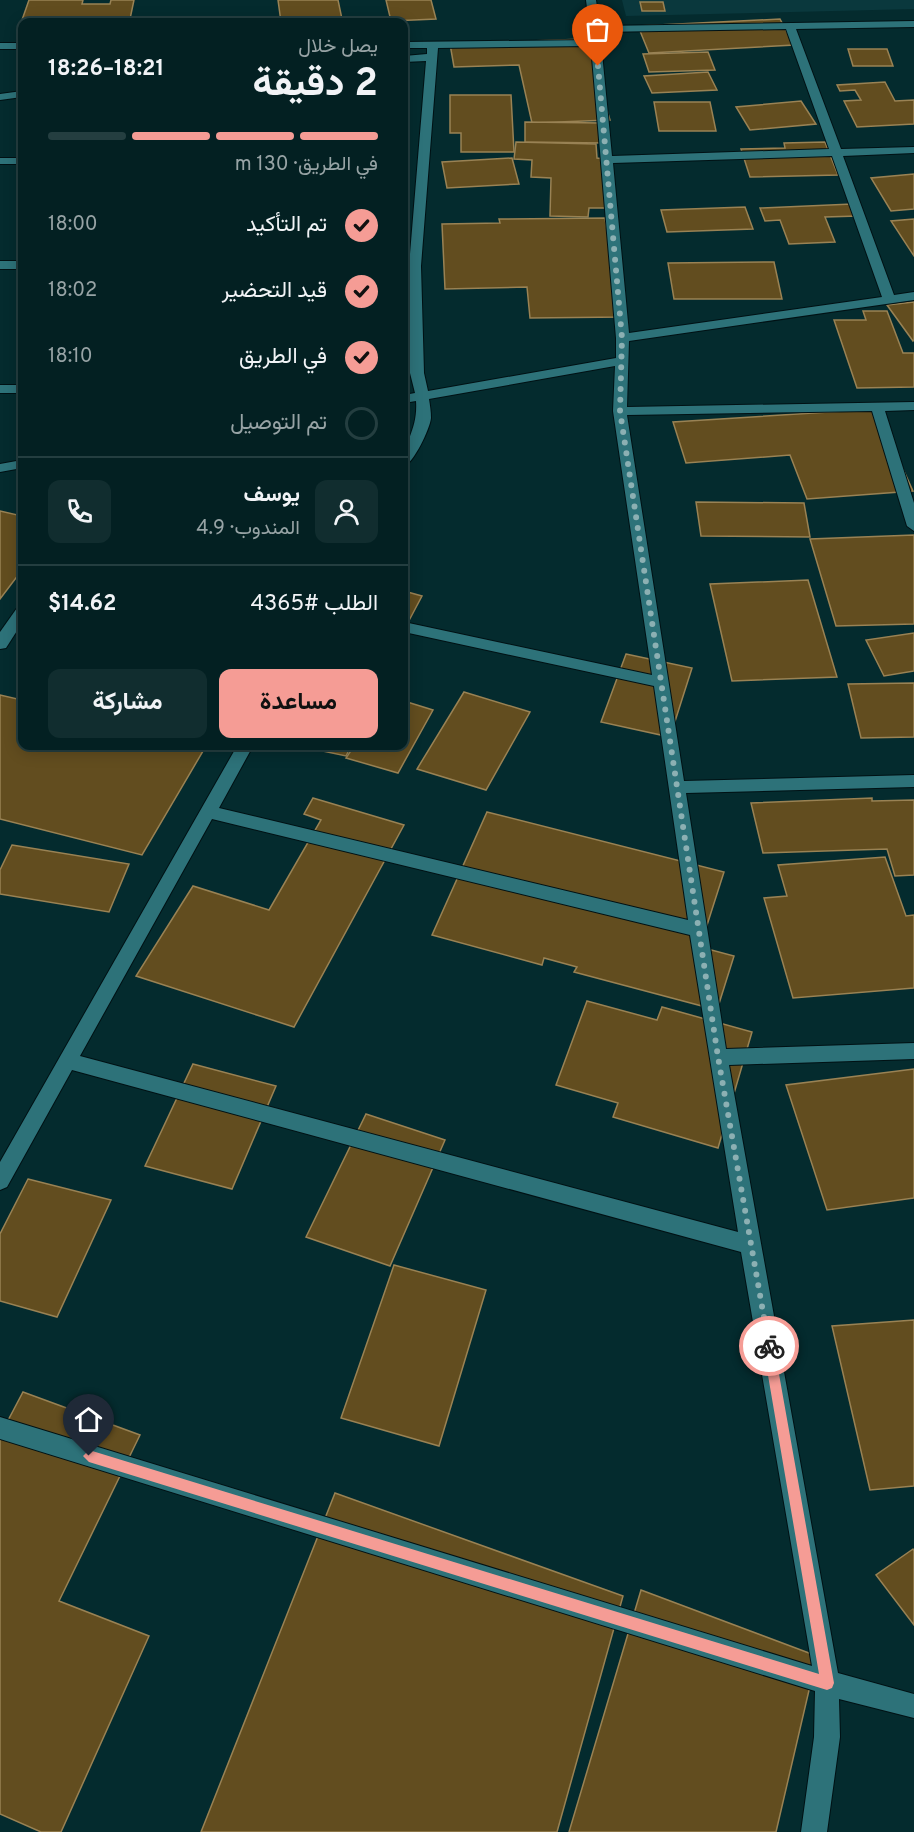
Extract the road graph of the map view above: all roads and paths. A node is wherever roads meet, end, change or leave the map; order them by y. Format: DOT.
graph roads {
  1 [pos="591,0"];
  2 [pos="914,24"];
  3 [pos="790,26"];
  4 [pos="595,29"];
  5 [pos="596,43"];
  6 [pos="0,46"];
  7 [pos="18,46"];
  8 [pos="408,46"];
  9 [pos="432,51"];
  10 [pos="408,58"];
  11 [pos="18,95"];
  12 [pos="0,97"];
  13 [pos="914,150"];
  14 [pos="837,151"];
  15 [pos="0,160"];
  16 [pos="607,160"];
  17 [pos="18,161"];
  18 [pos="0,265"];
  19 [pos="18,265"];
  20 [pos="914,296"];
  21 [pos="890,300"];
  22 [pos="622,338"];
  23 [pos="622,361"];
  24 [pos="0,389"];
  25 [pos="18,389"];
  26 [pos="422,396"];
  27 [pos="408,398"];
  28 [pos="877,406"];
  29 [pos="914,406"];
  30 [pos="620,411"];
  31 [pos="408,454"];
  32 [pos="18,465"];
  33 [pos="0,468"];
  34 [pos="914,526"];
  35 [pos="18,618"];
  36 [pos="408,628"];
  37 [pos="0,644"];
  38 [pos="661,682"];
  39 [pos="243,750"];
  40 [pos="914,781"];
  41 [pos="677,787"];
  42 [pos="208,812"];
  43 [pos="699,930"];
  44 [pos="914,1051"];
  45 [pos="718,1057"];
  46 [pos="68,1061"];
  47 [pos="0,1181"];
  48 [pos="751,1245"];
  49 [pos="0,1428"];
  50 [pos="827,1683"];
  51 [pos="914,1706"];
  52 [pos="813,1832"];
  1 -- 4 [label="street"];
  2 -- 3 [label="street"];
  3 -- 4 [label="street"];
  3 -- 14 [label="street"];
  4 -- 5 [label="street"];
  5 -- 9 [label="street"];
  5 -- 16 [label="street"];
  6 -- 7 [label="street"];
  8 -- 9 [label="street"];
  9 -- 10 [label="street"];
  9 -- 26 [label="street"];
  11 -- 12 [label="street"];
  13 -- 14 [label="street"];
  14 -- 16 [label="street"];
  14 -- 21 [label="street"];
  15 -- 17 [label="street"];
  16 -- 22 [label="street"];
  18 -- 19 [label="street"];
  20 -- 21 [label="street"];
  21 -- 22 [label="street"];
  22 -- 23 [label="street"];
  23 -- 26 [label="street"];
  23 -- 30 [label="street"];
  24 -- 25 [label="street"];
  26 -- 27 [label="street"];
  26 -- 31 [label="street"];
  28 -- 29 [label="street"];
  28 -- 30 [label="street"];
  28 -- 34 [label="street"];
  30 -- 38 [label="street"];
  32 -- 33 [label="street"];
  35 -- 37 [label="street"];
  36 -- 38 [label="street"];
  38 -- 41 [label="street"];
  39 -- 42 [label="street"];
  40 -- 41 [label="street"];
  41 -- 43 [label="street"];
  42 -- 43 [label="street"];
  42 -- 46 [label="street"];
  43 -- 45 [label="street"];
  44 -- 45 [label="street"];
  45 -- 48 [label="street"];
  46 -- 47 [label="street"];
  46 -- 48 [label="street"];
  48 -- 50 [label="street"];
  49 -- 50 [label="street"];
  50 -- 51 [label="street"];
  50 -- 52 [label="street"];
}
